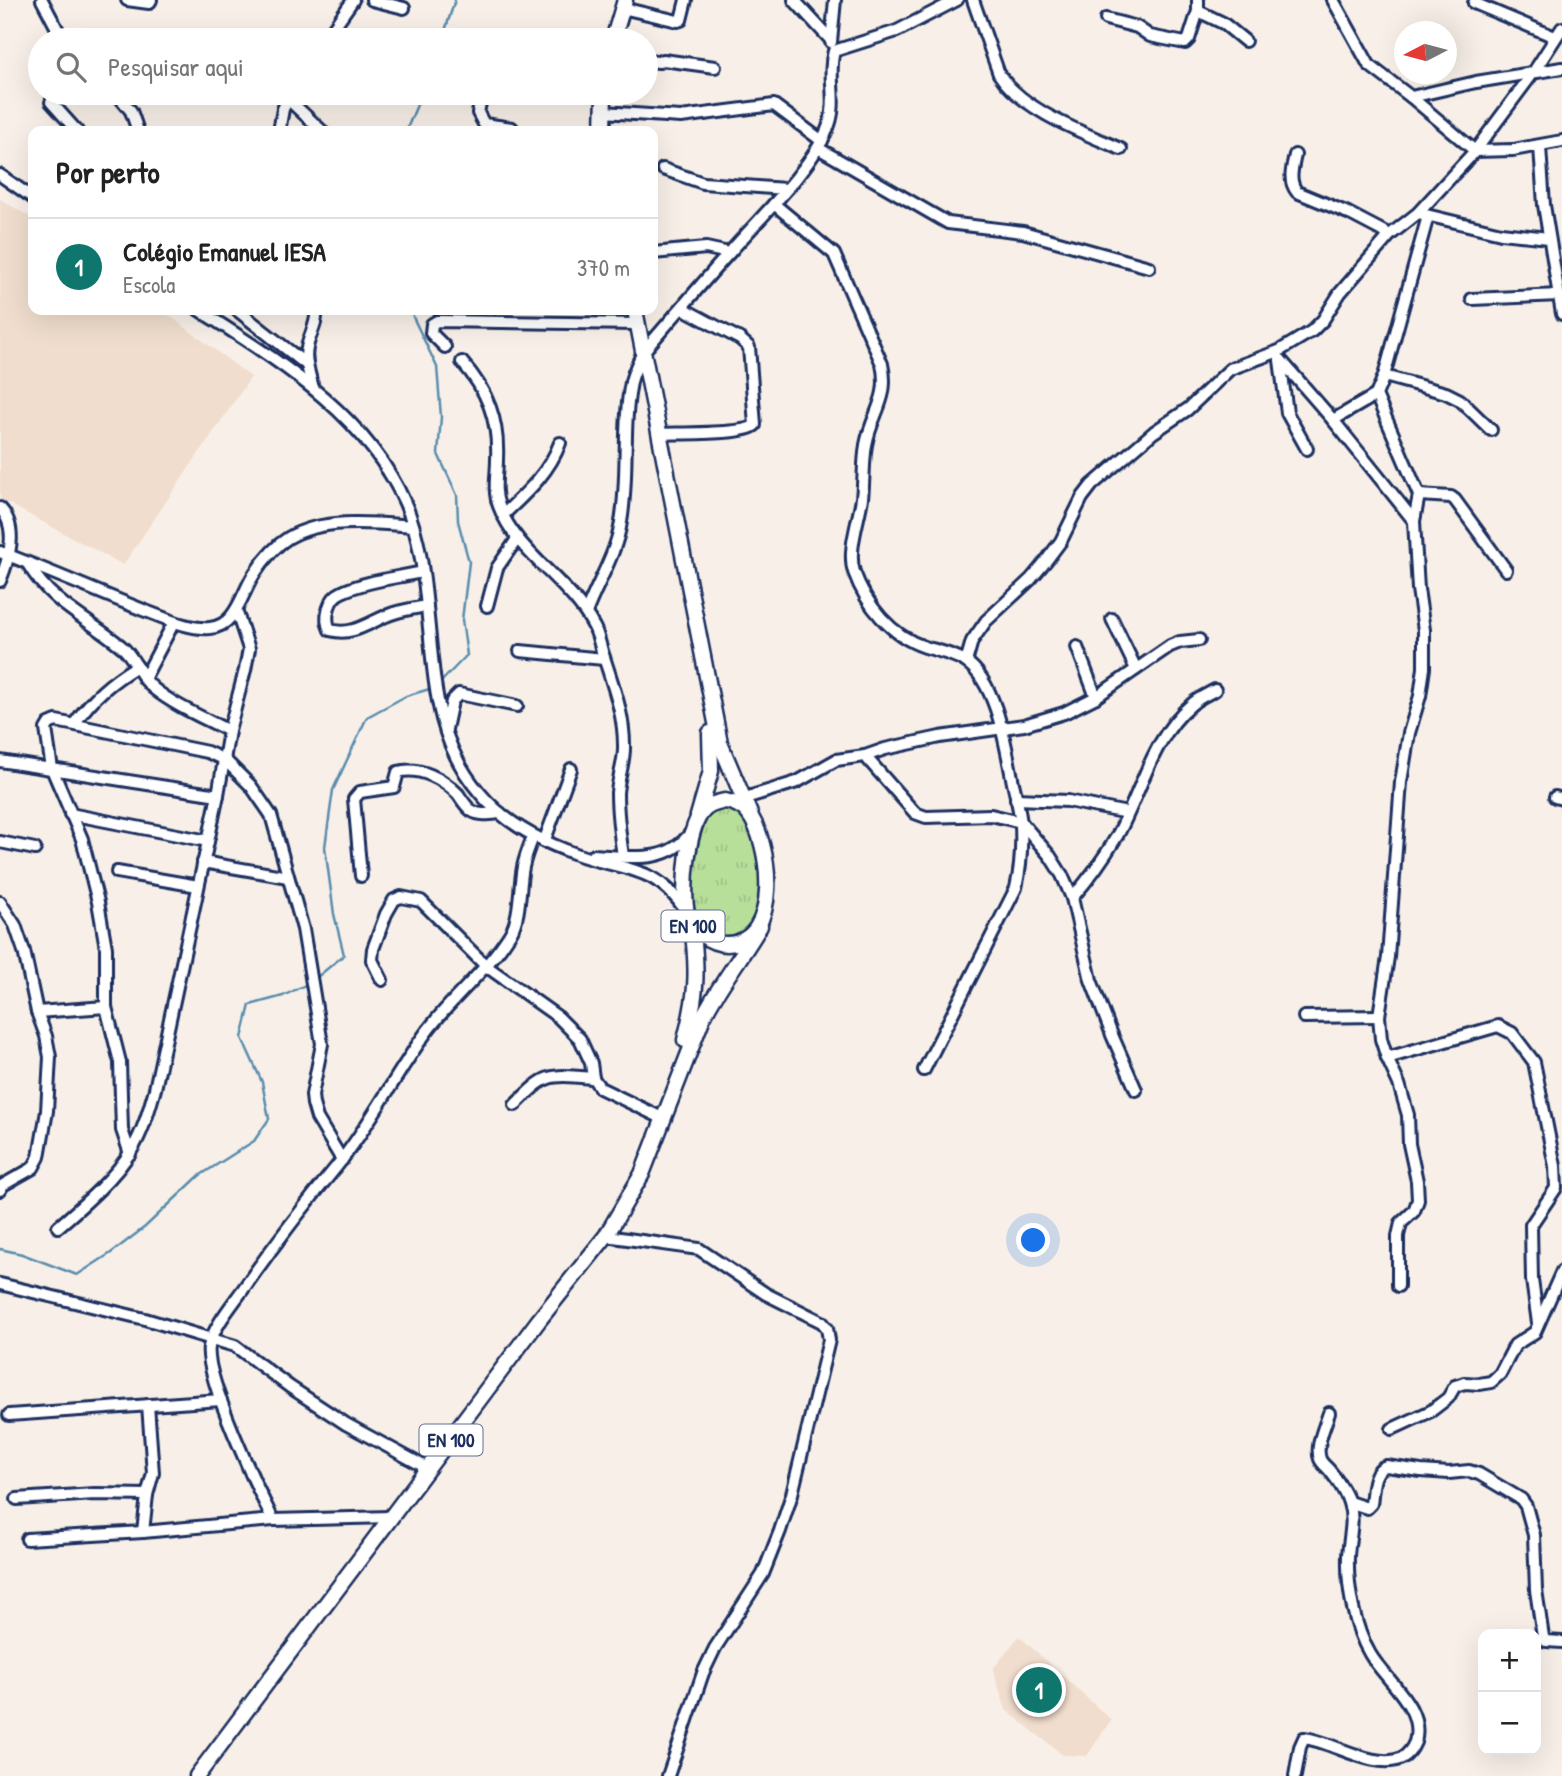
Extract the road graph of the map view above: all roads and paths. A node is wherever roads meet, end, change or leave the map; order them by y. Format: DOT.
graph roads {
  1 [pos="42,0"];
  2 [pos="127,0"];
  3 [pos="151,0"];
  4 [pos="353,0"];
  5 [pos="372,0"];
  6 [pos="686,0"];
  7 [pos="794,0"];
  8 [pos="835,0"];
  9 [pos="957,0"];
  10 [pos="973,0"];
  11 [pos="1333,0"];
  12 [pos="1474,3"];
  13 [pos="624,4"];
  14 [pos="1198,5"];
  15 [pos="404,8"];
  16 [pos="1107,19"];
  17 [pos="57,28"];
  18 [pos="333,28"];
  19 [pos="617,28"];
  20 [pos="1559,32"];
  21 [pos="830,39"];
  22 [pos="1245,41"];
  23 [pos="834,51"];
  24 [pos="658,62"];
  25 [pos="715,67"];
  26 [pos="1562,68"];
  27 [pos="1533,73"];
  28 [pos="1411,97"];
  29 [pos="54,105"];
  30 [pos="126,105"];
  31 [pos="285,105"];
  32 [pos="298,105"];
  33 [pos="480,105"];
  34 [pos="603,105"];
  35 [pos="603,112"];
  36 [pos="73,126"];
  37 [pos="136,126"];
  38 [pos="280,126"];
  39 [pos="317,126"];
  40 [pos="498,126"];
  41 [pos="603,126"];
  42 [pos="1562,141"];
  43 [pos="820,144"];
  44 [pos="1540,146"];
  45 [pos="1121,149"];
  46 [pos="1475,151"];
  47 [pos="1295,155"];
  48 [pos="663,169"];
  49 [pos="0,175"];
  50 [pos="786,189"];
  51 [pos="28,195"];
  52 [pos="774,204"];
  53 [pos="1423,214"];
  54 [pos="1390,235"];
  55 [pos="1549,238"];
  56 [pos="658,253"];
  57 [pos="729,253"];
  58 [pos="1149,267"];
  59 [pos="1559,295"];
  60 [pos="1472,299"];
  61 [pos="682,308"];
  62 [pos="1562,313"];
  63 [pos="207,315"];
  64 [pos="243,315"];
  65 [pos="316,315"];
  66 [pos="636,317"];
  67 [pos="444,347"];
  68 [pos="643,352"];
  69 [pos="1279,355"];
  70 [pos="462,362"];
  71 [pos="307,365"];
  72 [pos="1384,376"];
  73 [pos="313,388"];
  74 [pos="1376,396"];
  75 [pos="1333,420"];
  76 [pos="1491,430"];
  77 [pos="659,434"];
  78 [pos="560,443"];
  79 [pos="1307,449"];
  80 [pos="1419,495"];
  81 [pos="0,508"];
  82 [pos="503,515"];
  83 [pos="1414,521"];
  84 [pos="413,526"];
  85 [pos="517,539"];
  86 [pos="5,554"];
  87 [pos="28,563"];
  88 [pos="1506,570"];
  89 [pos="422,572"];
  90 [pos="0,581"];
  91 [pos="427,606"];
  92 [pos="487,606"];
  93 [pos="236,610"];
  94 [pos="586,613"];
  95 [pos="1112,619"];
  96 [pos="174,622"];
  97 [pos="1199,640"];
  98 [pos="1077,647"];
  99 [pos="520,651"];
  100 [pos="702,652"];
  101 [pos="604,659"];
  102 [pos="966,662"];
  103 [pos="136,666"];
  104 [pos="1136,669"];
  105 [pos="144,679"];
  106 [pos="1215,690"];
  107 [pos="1096,697"];
  108 [pos="517,706"];
  109 [pos="75,723"];
  110 [pos="1002,728"];
  111 [pos="229,731"];
  112 [pos="445,735"];
  113 [pos="865,756"];
  114 [pos="225,760"];
  115 [pos="0,761"];
  116 [pos="52,769"];
  117 [pos="571,769"];
  118 [pos="218,795"];
  119 [pos="741,799"];
  120 [pos="1016,799"];
  121 [pos="500,813"];
  122 [pos="1127,813"];
  123 [pos="70,814"];
  124 [pos="750,814"];
  125 [pos="696,822"];
  126 [pos="1021,822"];
  127 [pos="533,837"];
  128 [pos="208,841"];
  129 [pos="0,842"];
  130 [pos="544,842"];
  131 [pos="35,849"];
  132 [pos="577,855"];
  133 [pos="623,856"];
  134 [pos="203,862"];
  135 [pos="117,872"];
  136 [pos="361,876"];
  137 [pos="288,877"];
  138 [pos="198,886"];
  139 [pos="1072,898"];
  140 [pos="2,907"];
  141 [pos="690,918"];
  142 [pos="760,926"];
  143 [pos="486,966"];
  144 [pos="382,981"];
  145 [pos="106,1007"];
  146 [pos="37,1012"];
  147 [pos="1379,1016"];
  148 [pos="1304,1017"];
  149 [pos="1387,1058"];
  150 [pos="924,1070"];
  151 [pos="593,1078"];
  152 [pos="676,1086"];
  153 [pos="1136,1090"];
  154 [pos="515,1105"];
  155 [pos="664,1119"];
  156 [pos="130,1154"];
  157 [pos="342,1160"];
  158 [pos="1,1185"];
  159 [pos="58,1227"];
  160 [pos="606,1236"];
  161 [pos="1562,1271"];
  162 [pos="0,1284"];
  163 [pos="1398,1286"];
  164 [pos="1538,1323"];
  165 [pos="212,1339"];
  166 [pos="221,1400"];
  167 [pos="148,1405"];
  168 [pos="1329,1413"];
  169 [pos="9,1415"];
  170 [pos="1392,1429"];
  171 [pos="429,1469"];
  172 [pos="147,1495"];
  173 [pos="17,1500"];
  174 [pos="1349,1502"];
  175 [pos="391,1517"];
  176 [pos="273,1520"];
  177 [pos="143,1532"];
  178 [pos="27,1539"];
  179 [pos="1562,1642"];
  180 [pos="197,1776"];
  181 [pos="667,1776"];
  182 [pos="1295,1776"];
  1 -- 17 [label="street"];
  2 -- 3 [label="street"];
  4 -- 18 [label="street"];
  5 -- 15 [label="street"];
  6 -- 13 [label="street"];
  7 -- 21 [label="street"];
  8 -- 21 [label="street"];
  9 -- 23 [label="street"];
  10 -- 45 [label="street"];
  11 -- 28 [label="street"];
  12 -- 20 [label="street"];
  13 -- 19 [label="main road"];
  14 -- 16 [label="street"];
  14 -- 22 [label="street"];
  20 -- 27 [label="street"];
  21 -- 23 [label="street"];
  23 -- 43 [label="street"];
  24 -- 25 [label="street"];
  26 -- 27 [label="street"];
  27 -- 28 [label="street"];
  27 -- 46 [label="street"];
  28 -- 46 [label="street"];
  29 -- 36 [label="street"];
  30 -- 37 [label="street"];
  31 -- 38 [label="street"];
  32 -- 39 [label="street"];
  33 -- 40 [label="street"];
  34 -- 35 [label="main road"];
  35 -- 41 [label="main road"];
  35 -- 43 [label="street"];
  42 -- 44 [label="street"];
  43 -- 50 [label="street"];
  43 -- 58 [label="street"];
  44 -- 46 [label="street"];
  44 -- 55 [label="street"];
  46 -- 53 [label="street"];
  47 -- 54 [label="street"];
  48 -- 50 [label="street"];
  49 -- 51 [label="street"];
  50 -- 52 [label="street"];
  52 -- 57 [label="street"];
  52 -- 102 [label="street"];
  53 -- 54 [label="street"];
  53 -- 55 [label="street"];
  53 -- 72 [label="street"];
  54 -- 69 [label="street"];
  55 -- 59 [label="street"];
  56 -- 57 [label="street"];
  57 -- 61 [label="street"];
  59 -- 60 [label="street"];
  59 -- 62 [label="street"];
  61 -- 68 [label="street"];
  61 -- 77 [label="street"];
  63 -- 73 [label="street"];
  64 -- 71 [label="street"];
  65 -- 71 [label="street"];
  66 -- 67 [label="street"];
  66 -- 68 [label="main road, EN 100"];
  68 -- 77 [label="main road, EN 100"];
  68 -- 94 [label="street"];
  69 -- 75 [label="street"];
  69 -- 79 [label="street"];
  69 -- 102 [label="street"];
  70 -- 82 [label="street"];
  71 -- 73 [label="street"];
  72 -- 74 [label="street"];
  72 -- 76 [label="street"];
  73 -- 84 [label="street"];
  74 -- 75 [label="street"];
  74 -- 80 [label="street"];
  75 -- 83 [label="street"];
  77 -- 100 [label="main road, EN 100"];
  78 -- 82 [label="street"];
  80 -- 83 [label="street"];
  80 -- 88 [label="street"];
  81 -- 86 [label="street"];
  82 -- 85 [label="street"];
  83 -- 147 [label="street"];
  84 -- 89 [label="street"];
  84 -- 93 [label="street"];
  85 -- 92 [label="street"];
  85 -- 94 [label="street"];
  86 -- 87 [label="street"];
  86 -- 90 [label="street"];
  87 -- 96 [label="street"];
  87 -- 103 [label="street"];
  89 -- 91 [label="street"];
  89 -- 91 [label="street"];
  91 -- 112 [label="street"];
  93 -- 96 [label="street"];
  93 -- 111 [label="street"];
  94 -- 101 [label="street"];
  95 -- 104 [label="street"];
  96 -- 105 [label="street"];
  97 -- 104 [label="street"];
  98 -- 107 [label="street"];
  99 -- 101 [label="street"];
  100 -- 119 [label="main road, EN 100"];
  100 -- 125 [label="main road, EN 100"];
  101 -- 133 [label="street"];
  102 -- 110 [label="street"];
  103 -- 105 [label="street"];
  103 -- 109 [label="street"];
  104 -- 107 [label="street"];
  105 -- 111 [label="street"];
  106 -- 122 [label="street"];
  107 -- 110 [label="street"];
  108 -- 112 [label="street"];
  109 -- 114 [label="street"];
  109 -- 116 [label="street"];
  110 -- 113 [label="street"];
  110 -- 120 [label="street"];
  111 -- 114 [label="street"];
  112 -- 121 [label="street"];
  113 -- 119 [label="street"];
  113 -- 126 [label="street"];
  114 -- 118 [label="street"];
  114 -- 137 [label="street"];
  115 -- 116 [label="street"];
  116 -- 118 [label="street"];
  116 -- 123 [label="street"];
  117 -- 130 [label="street"];
  118 -- 128 [label="street"];
  119 -- 124 [label="main road, EN 100"];
  120 -- 122 [label="street"];
  120 -- 126 [label="street"];
  121 -- 127 [label="street"];
  121 -- 136 [label="street"];
  122 -- 139 [label="street"];
  123 -- 128 [label="street"];
  123 -- 145 [label="street"];
  124 -- 125 [label="main road"];
  124 -- 142 [label="main road, EN 100"];
  125 -- 133 [label="street"];
  125 -- 141 [label="main road, EN 100"];
  126 -- 139 [label="street"];
  126 -- 150 [label="street"];
  127 -- 130 [label="street"];
  127 -- 143 [label="street"];
  128 -- 134 [label="street"];
  129 -- 131 [label="street"];
  130 -- 132 [label="street"];
  132 -- 133 [label="street"];
  132 -- 141 [label="street"];
  134 -- 137 [label="street"];
  134 -- 138 [label="street"];
  135 -- 138 [label="street"];
  137 -- 157 [label="street"];
  138 -- 156 [label="street"];
  139 -- 153 [label="street"];
  140 -- 146 [label="street"];
  141 -- 142 [label="main road, EN 100"];
  141 -- 152 [label="main road, EN 100"];
  142 -- 152 [label="main road, EN 100"];
  143 -- 144 [label="street"];
  143 -- 151 [label="street"];
  143 -- 157 [label="street"];
  145 -- 146 [label="street"];
  145 -- 156 [label="street"];
  146 -- 158 [label="street"];
  147 -- 148 [label="street"];
  147 -- 149 [label="street"];
  149 -- 163 [label="street"];
  149 -- 164 [label="street"];
  151 -- 154 [label="street"];
  151 -- 155 [label="street"];
  152 -- 155 [label="main road, EN 100"];
  155 -- 160 [label="main road, EN 100"];
  156 -- 159 [label="street"];
  157 -- 165 [label="street"];
  160 -- 171 [label="main road, EN 100"];
  160 -- 181 [label="street"];
  161 -- 164 [label="street"];
  162 -- 165 [label="street"];
  164 -- 170 [label="street"];
  165 -- 166 [label="street"];
  165 -- 171 [label="street"];
  166 -- 167 [label="street"];
  166 -- 176 [label="street"];
  167 -- 169 [label="street"];
  167 -- 172 [label="street"];
  168 -- 174 [label="street"];
  171 -- 175 [label="main road, EN 100"];
  172 -- 173 [label="street"];
  172 -- 177 [label="street"];
  174 -- 179 [label="street"];
  174 -- 182 [label="street"];
  175 -- 176 [label="street"];
  175 -- 180 [label="main road, EN 100"];
  176 -- 177 [label="street"];
  177 -- 178 [label="street"];
}
